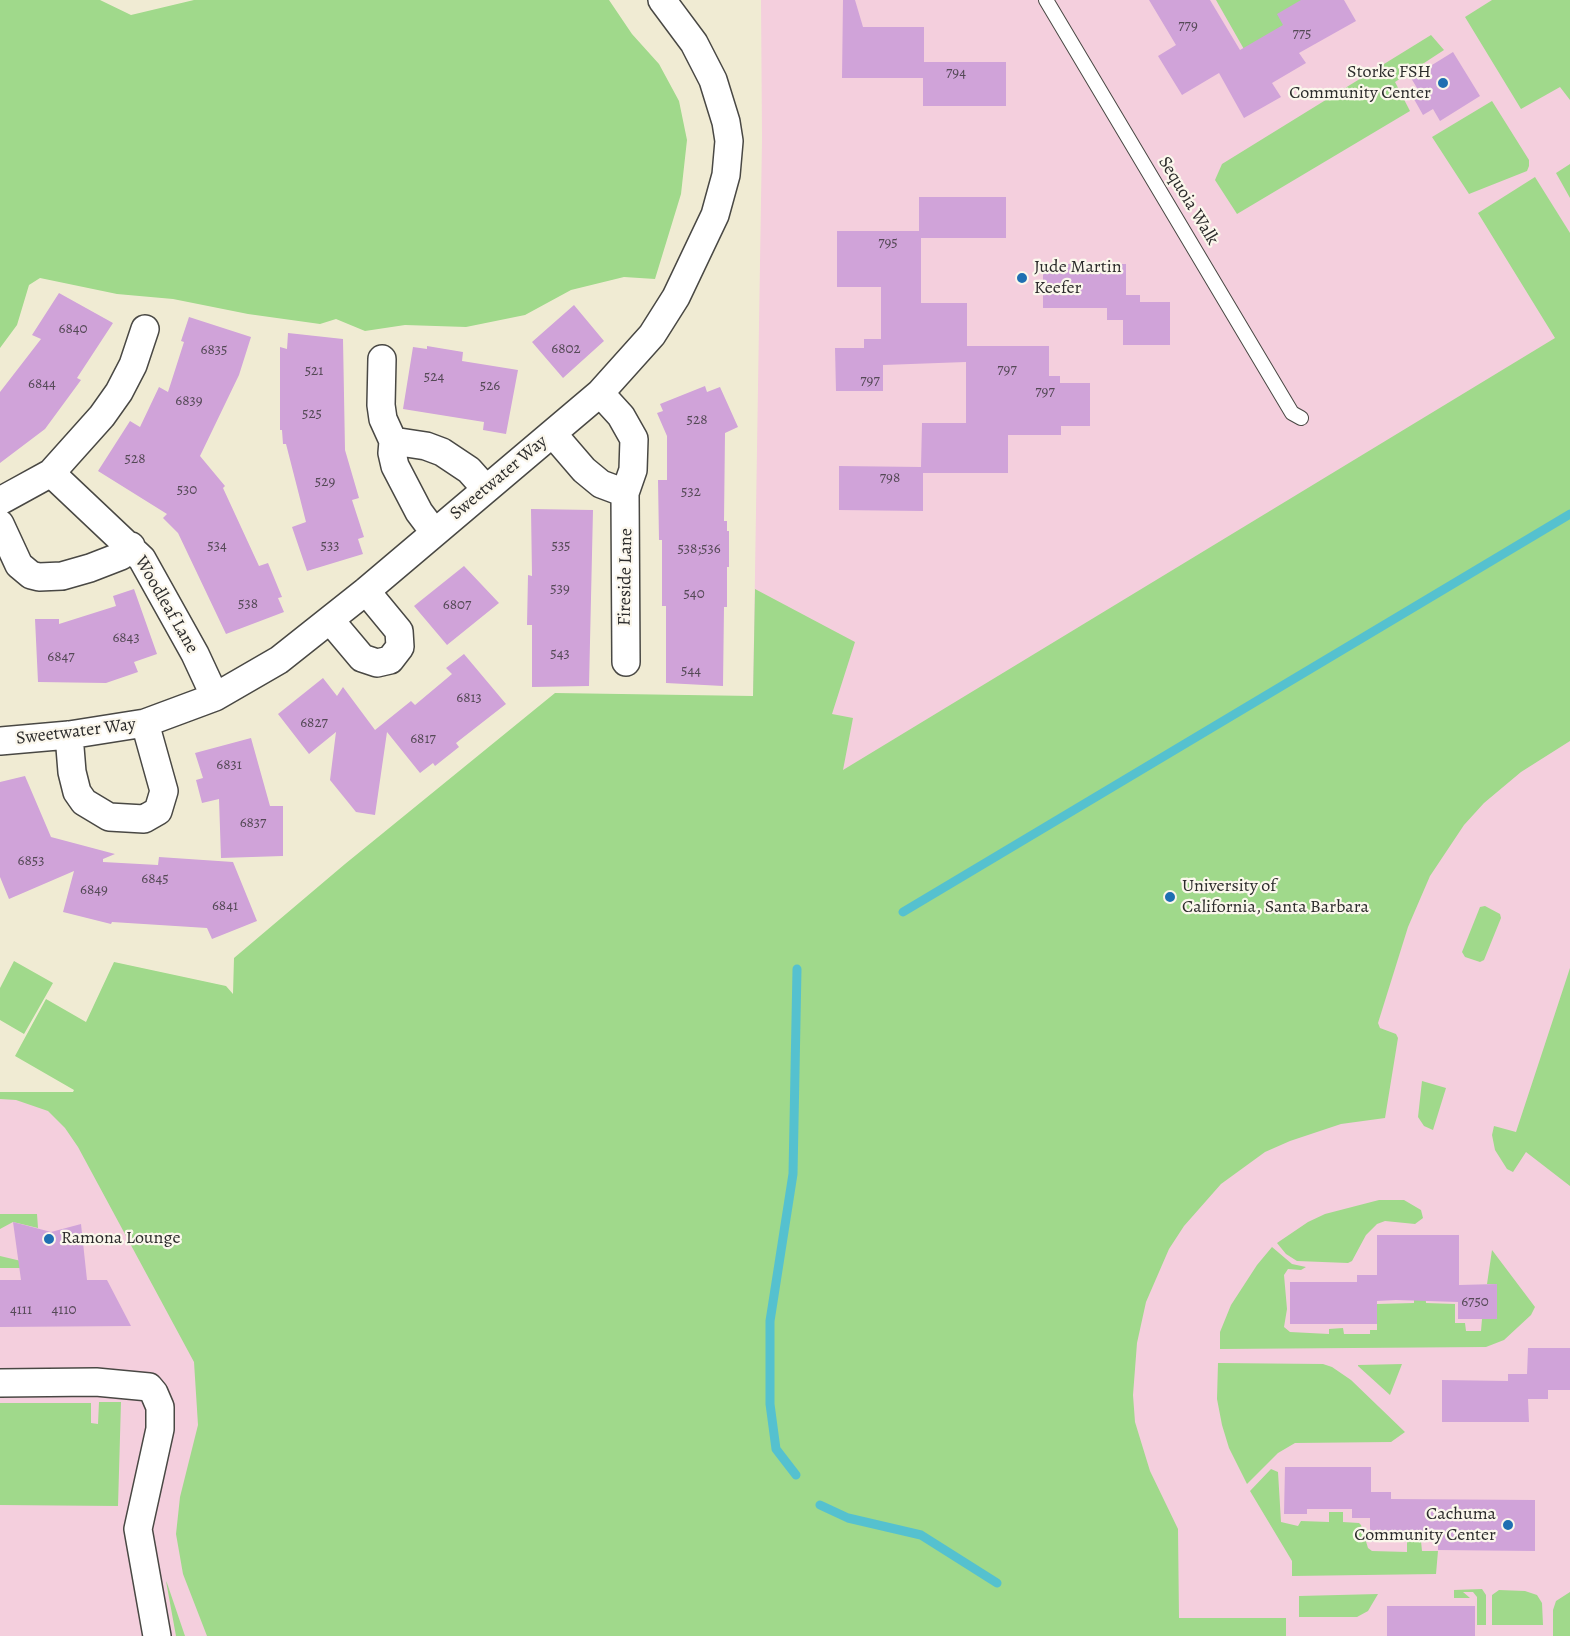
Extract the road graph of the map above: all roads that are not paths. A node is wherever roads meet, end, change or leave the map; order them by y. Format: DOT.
graph roads {
  1 [pos="662,0"];
  2 [pos="1046,0"];
  3 [pos="145,329"];
  4 [pos="382,359"];
  5 [pos="600,393"];
  6 [pos="1301,418"];
  7 [pos="553,434"];
  8 [pos="393,441"];
  9 [pos="51,472"];
  10 [pos="486,489"];
  11 [pos="625,493"];
  12 [pos="0,501"];
  13 [pos="0,524"];
  14 [pos="434,532"];
  15 [pos="131,546"];
  16 [pos="366,591"];
  17 [pos="330,620"];
  18 [pos="626,662"];
  19 [pos="215,697"];
  20 [pos="145,723"];
  21 [pos="69,735"];
  22 [pos="0,741"];
  23 [pos="0,1383"];
  24 [pos="157,1636"];
  1 -- 5 [label="street, Sweetwater Way"];
  2 -- 6 [label="lane, Sequoia Walk"];
  3 -- 9 [label="street"];
  4 -- 8 [label="street"];
  5 -- 7 [label="street, Sweetwater Way"];
  5 -- 11 [label="street, Fireside Lane"];
  7 -- 10 [label="street, Sweetwater Way"];
  7 -- 11 [label="street"];
  8 -- 10 [label="street"];
  8 -- 14 [label="street"];
  9 -- 12 [label="street"];
  9 -- 15 [label="street, Woodleaf Lane"];
  10 -- 14 [label="street, Sweetwater Way"];
  11 -- 18 [label="street, Fireside Lane"];
  13 -- 15 [label="street"];
  14 -- 16 [label="street, Sweetwater Way"];
  15 -- 19 [label="street, Woodleaf Lane"];
  16 -- 17 [label="street, Sweetwater Way"];
  16 -- 17 [label="street"];
  17 -- 19 [label="street, Sweetwater Way"];
  19 -- 20 [label="street, Sweetwater Way"];
  20 -- 21 [label="street, Sweetwater Way"];
  20 -- 21 [label="street"];
  21 -- 22 [label="street, Sweetwater Way"];
  23 -- 24 [label="street"];
}
